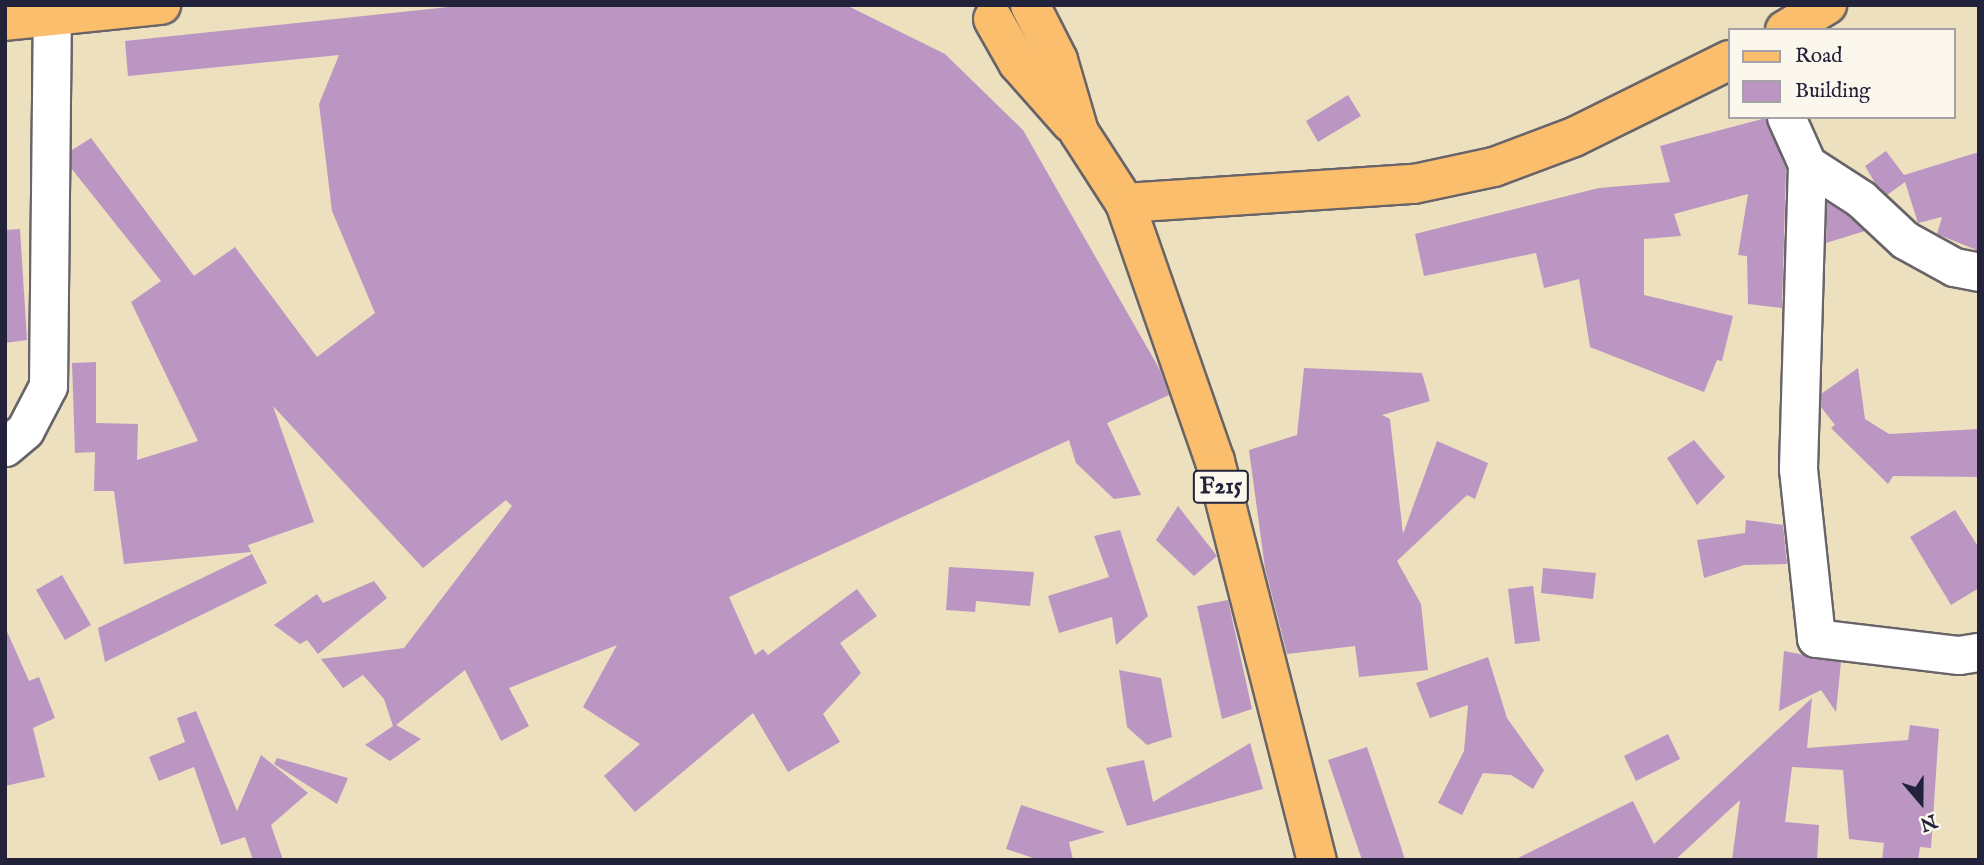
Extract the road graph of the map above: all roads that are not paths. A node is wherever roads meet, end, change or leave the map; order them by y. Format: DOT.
graph roads {
  1 [pos="161,5"];
  2 [pos="1827,5"];
  3 [pos="1006,9"];
  4 [pos="52,17"];
  5 [pos="5,21"];
  6 [pos="1788,28"];
  7 [pos="1728,61"];
  8 [pos="1787,119"];
  9 [pos="1807,164"];
  10 [pos="1125,203"];
  11 [pos="1979,272"];
  12 [pos="5,447"];
  13 [pos="1979,652"];
  14 [pos="1317,860"];
  1 -- 4 [label="main road"];
  2 -- 6 [label="main road"];
  3 -- 10 [label="main road, F215"];
  4 -- 5 [label="main road"];
  4 -- 12 [label="street"];
  7 -- 10 [label="main road"];
  8 -- 9 [label="street"];
  9 -- 11 [label="street"];
  9 -- 13 [label="street"];
  10 -- 14 [label="main road, F215"];
}
